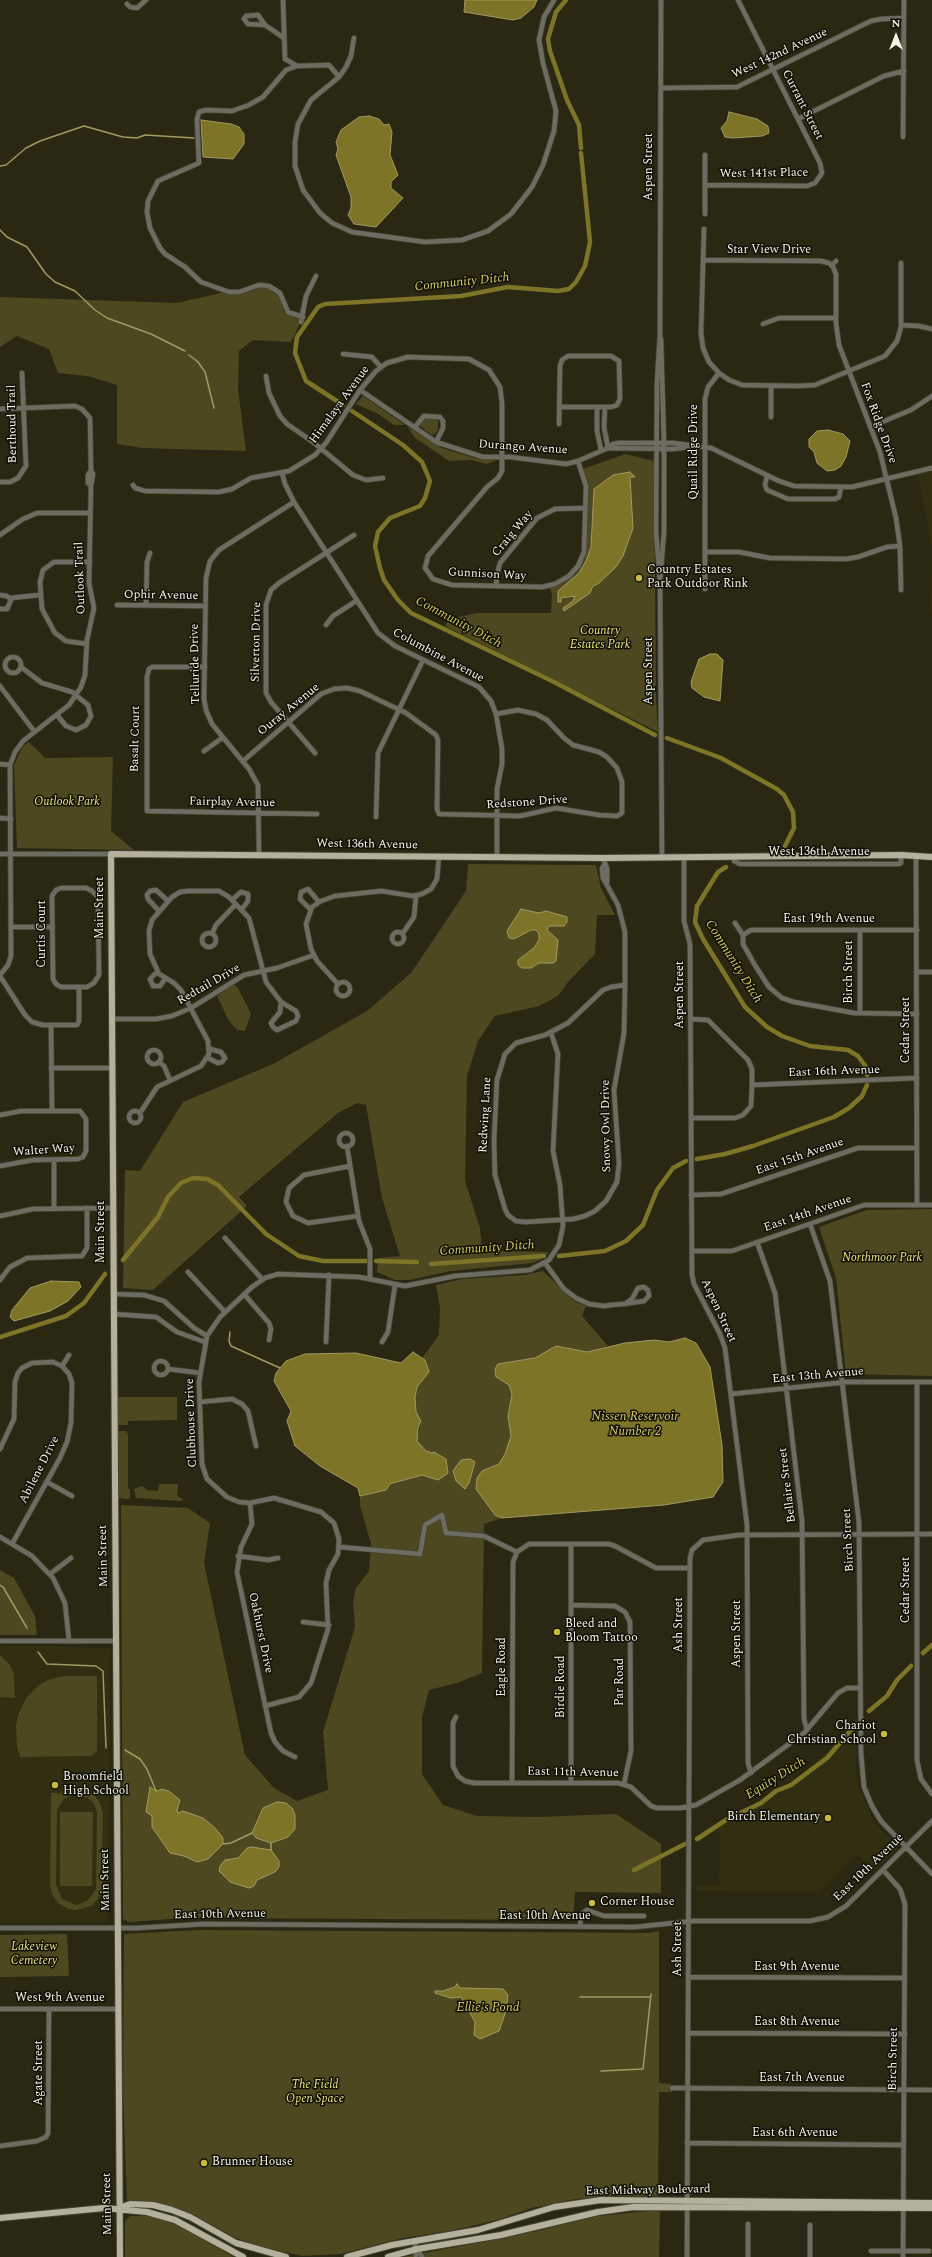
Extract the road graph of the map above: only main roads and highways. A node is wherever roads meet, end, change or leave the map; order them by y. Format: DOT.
graph roads {
  1 [pos="111,854"];
  2 [pos="932,857"];
  3 [pos="583,2202"];
  4 [pos="687,2203"];
  5 [pos="932,2203"];
  6 [pos="903,2205"];
  7 [pos="119,2208"];
  8 [pos="932,2208"];
  9 [pos="585,2214"];
  10 [pos="0,2218"];
  11 [pos="260,2254"];
  12 [pos="120,2257"];
  13 [pos="243,2257"];
  14 [pos="286,2257"];
  15 [pos="347,2257"];
  16 [pos="388,2257"];
  1 -- 2 [label="main road, West 136th Avenue"];
  1 -- 7 [label="main road, Main Street"];
  3 -- 4 [label="main road, East Midway Boulevard"];
  3 -- 9 [label="main road"];
  3 -- 15 [label="main road, East Midway Boulevard"];
  4 -- 6 [label="main road, East Midway Boulevard"];
  4 -- 9 [label="main road, East Midway Boulevard"];
  5 -- 6 [label="main road, East Midway Boulevard"];
  6 -- 8 [label="main road, East Midway Boulevard"];
  7 -- 10 [label="main road"];
  7 -- 11 [label="main road"];
  7 -- 12 [label="main road, Main Street"];
  7 -- 13 [label="main road"];
  9 -- 16 [label="main road, East Midway Boulevard"];
  11 -- 14 [label="main road"];
}
